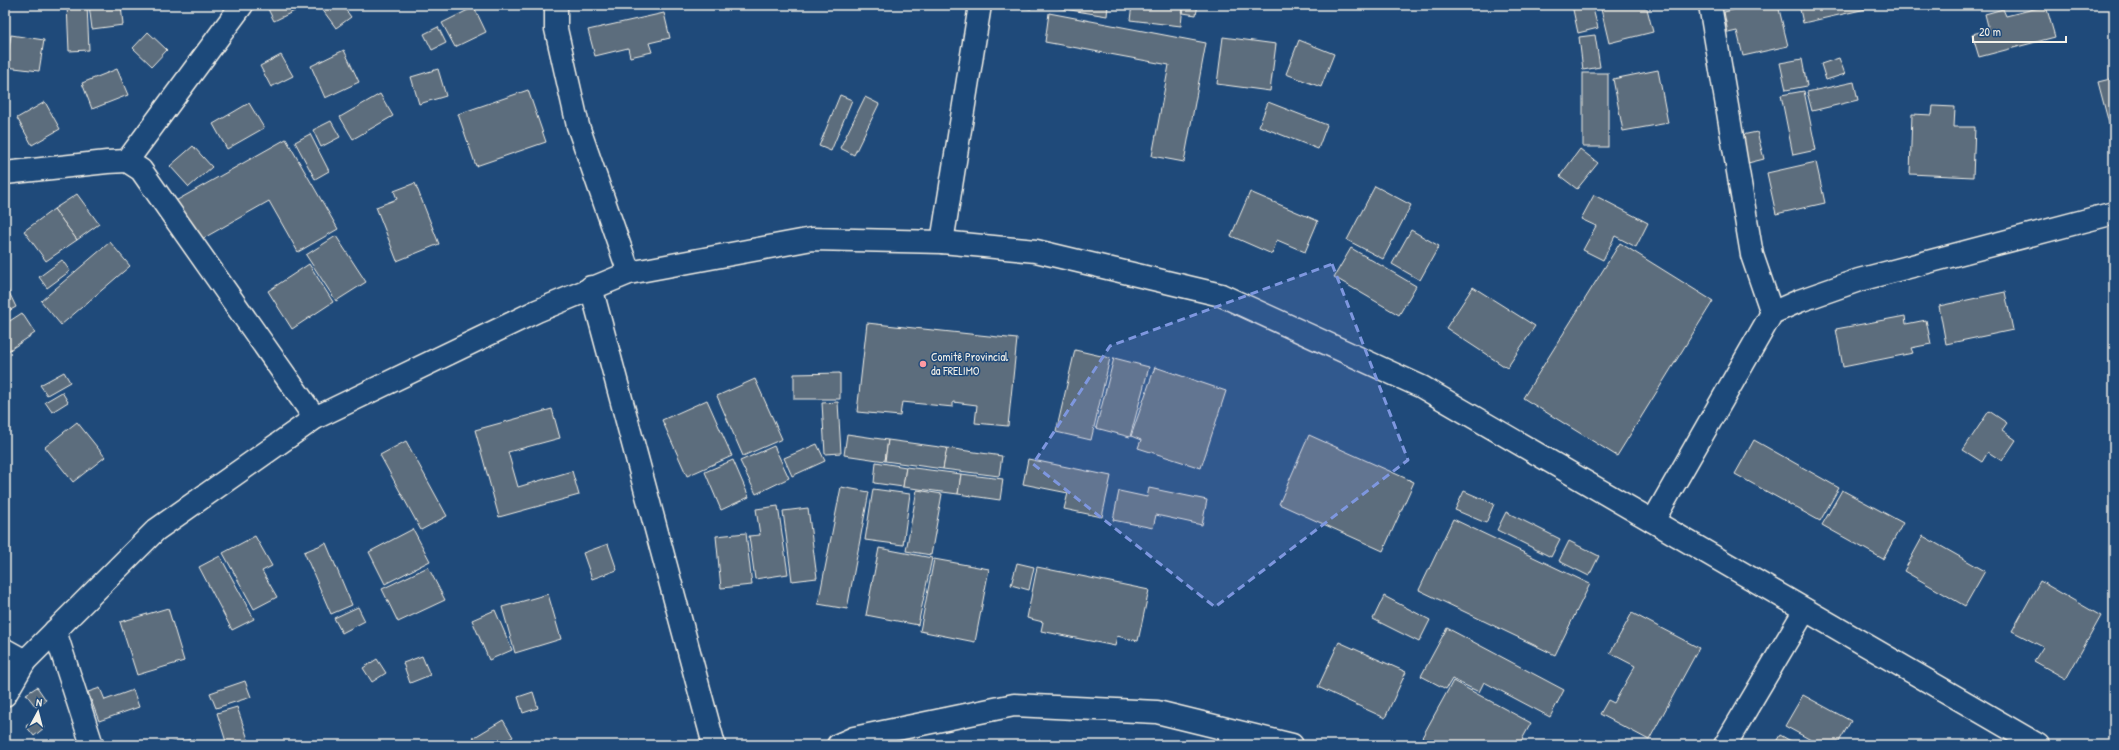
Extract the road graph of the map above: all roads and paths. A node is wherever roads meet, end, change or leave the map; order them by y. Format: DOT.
graph roads {
  1 [pos="242,5"];
  2 [pos="556,5"];
  3 [pos="980,5"];
  4 [pos="1710,5"];
  5 [pos="127,161"];
  6 [pos="5,173"];
  7 [pos="2114,213"];
  8 [pos="942,242"];
  9 [pos="629,272"];
  10 [pos="591,287"];
  11 [pos="1772,313"];
  12 [pos="315,418"];
  13 [pos="1653,521"];
  14 [pos="1805,610"];
  15 [pos="55,631"];
  16 [pos="5,650"];
  17 [pos="25,661"];
  18 [pos="5,695"];
  19 [pos="92,745"];
  20 [pos="714,745"];
  21 [pos="838,745"];
  22 [pos="1292,745"];
  23 [pos="1724,745"];
  24 [pos="2038,745"];
  1 -- 5 [label="street"];
  2 -- 9 [label="street"];
  3 -- 8 [label="street"];
  4 -- 11 [label="street"];
  5 -- 6 [label="street"];
  5 -- 12 [label="street"];
  7 -- 11 [label="street"];
  8 -- 9 [label="street"];
  8 -- 13 [label="street"];
  9 -- 10 [label="street"];
  10 -- 12 [label="street"];
  10 -- 20 [label="street"];
  11 -- 13 [label="street"];
  12 -- 15 [label="street"];
  13 -- 14 [label="street"];
  14 -- 23 [label="street"];
  14 -- 24 [label="street"];
  15 -- 17 [label="street"];
  15 -- 19 [label="street"];
  16 -- 17 [label="street"];
  17 -- 18 [label="street"];
  21 -- 22 [label="street"];
}
